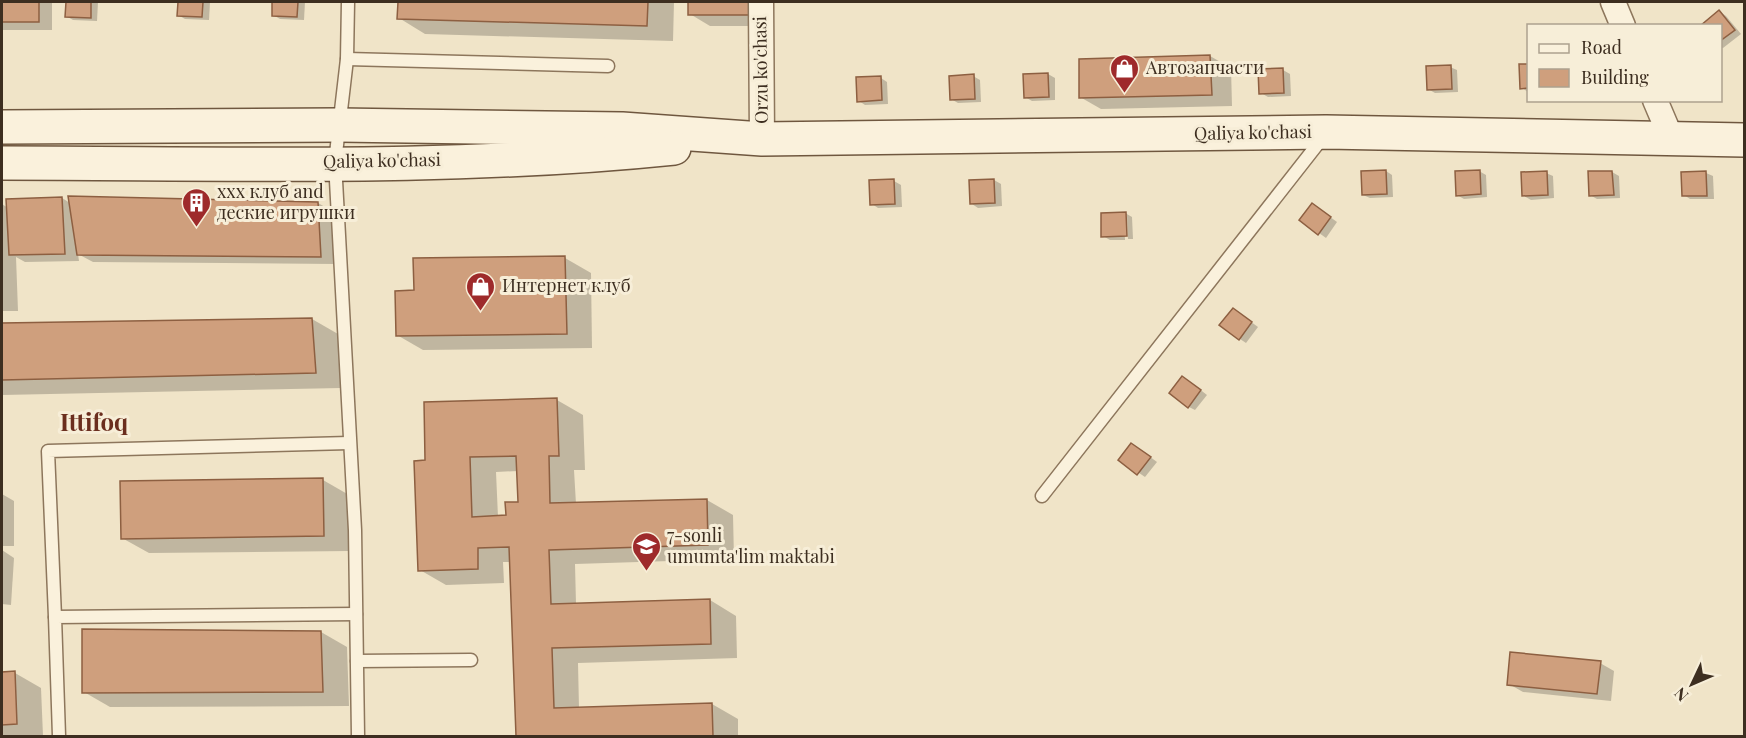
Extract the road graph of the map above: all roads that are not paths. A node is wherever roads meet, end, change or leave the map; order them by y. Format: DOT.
graph roads {
  1 [pos="348,2"];
  2 [pos="760,2"];
  3 [pos="1613,2"];
  4 [pos="1622,24"];
  5 [pos="347,59"];
  6 [pos="608,66"];
  7 [pos="1656,102"];
  8 [pos="339,125"];
  9 [pos="2,127"];
  10 [pos="1326,132"];
  11 [pos="762,139"];
  12 [pos="1672,140"];
  13 [pos="1744,140"];
  14 [pos="335,162"];
  15 [pos="2,163"];
  16 [pos="349,443"];
  17 [pos="1042,496"];
  18 [pos="356,614"];
  19 [pos="55,617"];
  20 [pos="471,660"];
  21 [pos="357,662"];
  22 [pos="59,736"];
  23 [pos="357,736"];
  1 -- 5 [label="lane"];
  2 -- 11 [label="street, Orzu ko'chasi"];
  3 -- 4 [label="street"];
  5 -- 6 [label="lane"];
  5 -- 8 [label="lane"];
  7 -- 12 [label="street"];
  8 -- 9 [label="main road, Qaliya ko'chasi"];
  8 -- 11 [label="main road, Qaliya ko'chasi"];
  8 -- 14 [label="lane"];
  10 -- 11 [label="main road, Qaliya ko'chasi"];
  10 -- 12 [label="main road, Qaliya ko'chasi"];
  10 -- 17 [label="lane"];
  11 -- 14 [label="main road, Qaliya ko'chasi"];
  12 -- 13 [label="main road, Qaliya ko'chasi"];
  14 -- 15 [label="main road, Qaliya ko'chasi"];
  14 -- 16 [label="lane"];
  16 -- 18 [label="lane"];
  16 -- 19 [label="lane"];
  18 -- 19 [label="lane"];
  18 -- 21 [label="lane"];
  19 -- 22 [label="lane"];
  20 -- 21 [label="lane"];
  21 -- 23 [label="lane"];
}
